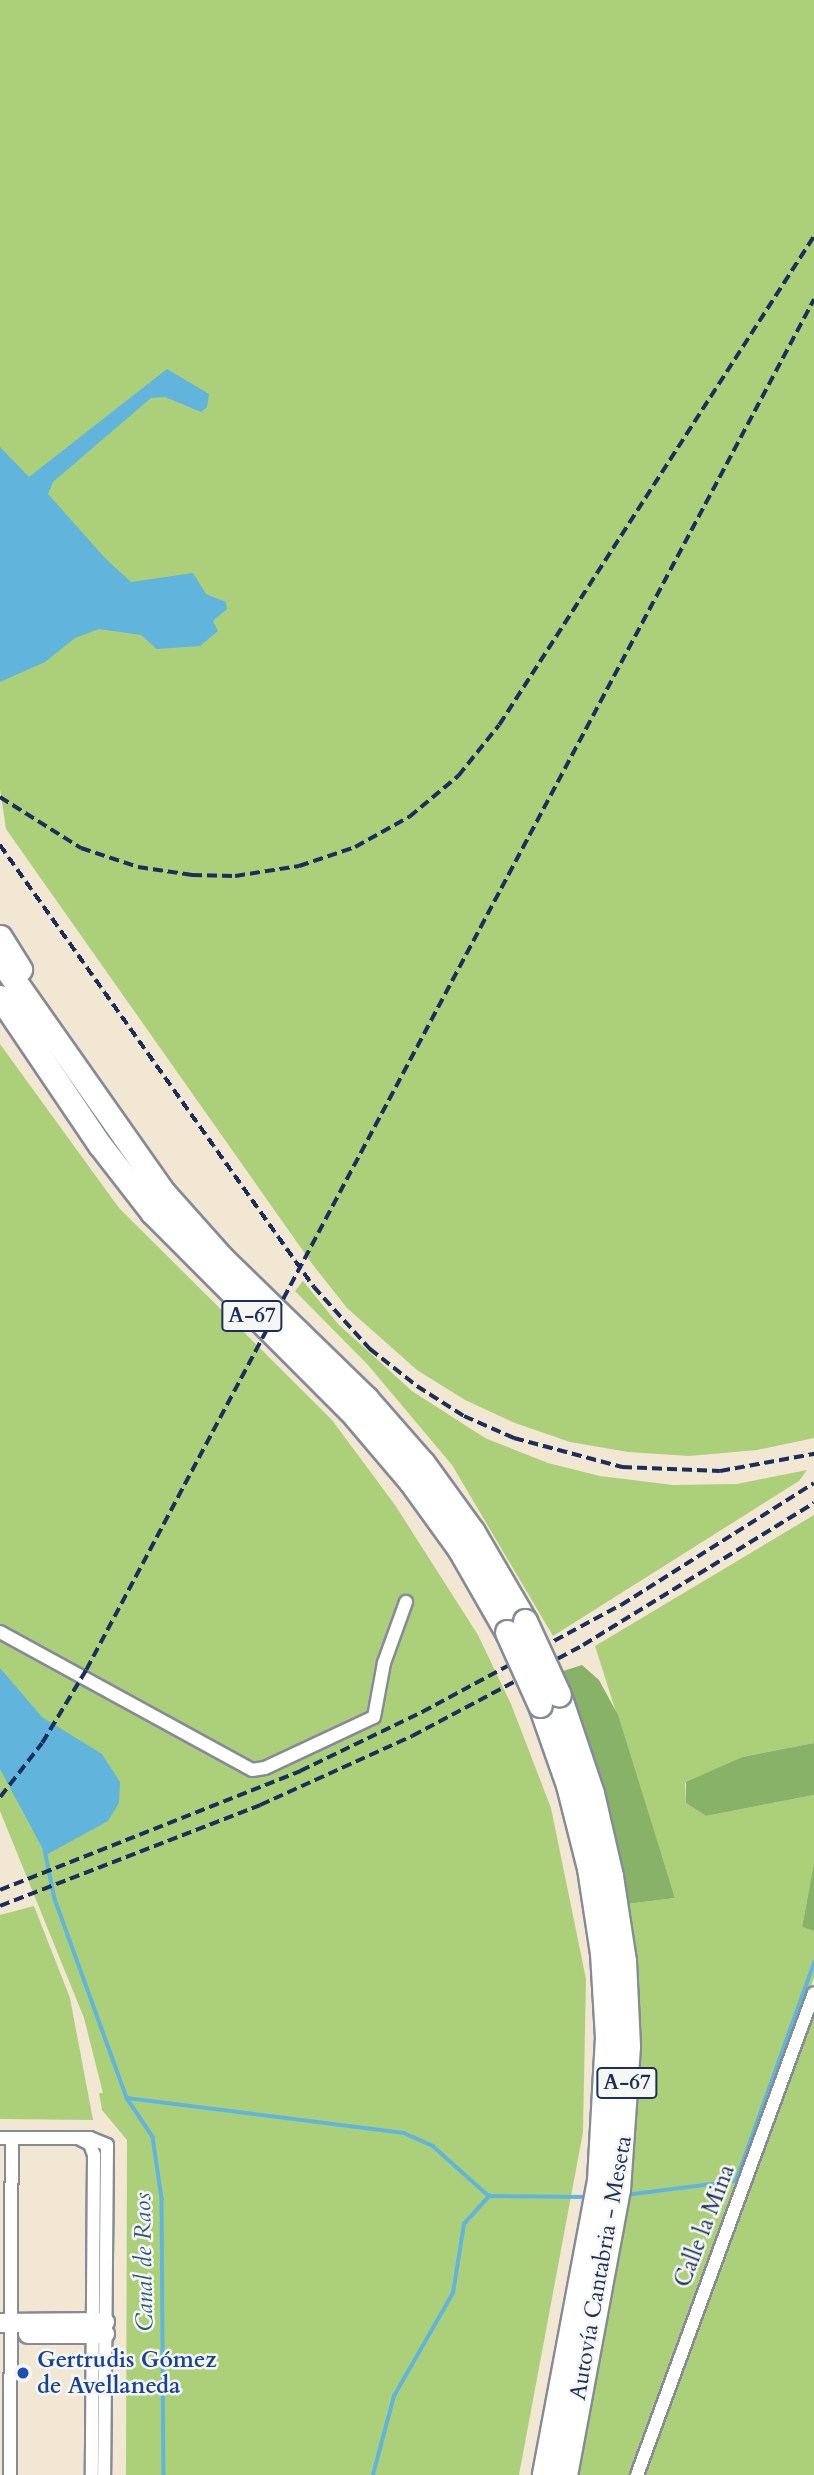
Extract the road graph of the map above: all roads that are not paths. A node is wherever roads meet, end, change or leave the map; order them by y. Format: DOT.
graph roads {
  1 [pos="0,937"];
  2 [pos="0,960"];
  3 [pos="0,997"];
  4 [pos="164,1193"];
  5 [pos="406,1602"];
  6 [pos="516,1626"];
  7 [pos="0,1632"];
  8 [pos="549,1700"];
  9 [pos="814,1993"];
  10 [pos="6,2138"];
  11 [pos="79,2138"];
  12 [pos="5,2328"];
  13 [pos="98,2328"];
  14 [pos="10,2475"];
  15 [pos="92,2475"];
  16 [pos="104,2475"];
  17 [pos="544,2475"];
  18 [pos="565,2475"];
  19 [pos="637,2475"];
  1 -- 4 [label="highway"];
  2 -- 4 [label="highway, Autovía Cantabria - Meseta / A-67"];
  3 -- 6 [label="highway, Autovía Cantabria - Meseta / A-67"];
  4 -- 6 [label="highway, Autovía Cantabria - Meseta / A-67"];
  5 -- 7 [label="street"];
  6 -- 8 [label="highway, Autovía Cantabria - Meseta / A-67, bridge"];
  8 -- 17 [label="highway, Autovía Cantabria - Meseta / A-67"];
  8 -- 18 [label="highway, Autovía Cantabria - Meseta / A-67"];
  9 -- 19 [label="street, Calle la Mina"];
  10 -- 11 [label="street"];
  10 -- 12 [label="street"];
  11 -- 13 [label="street"];
  11 -- 13 [label="street"];
  12 -- 13 [label="main road"];
  12 -- 14 [label="street"];
  13 -- 15 [label="street"];
  13 -- 16 [label="street"];
}
